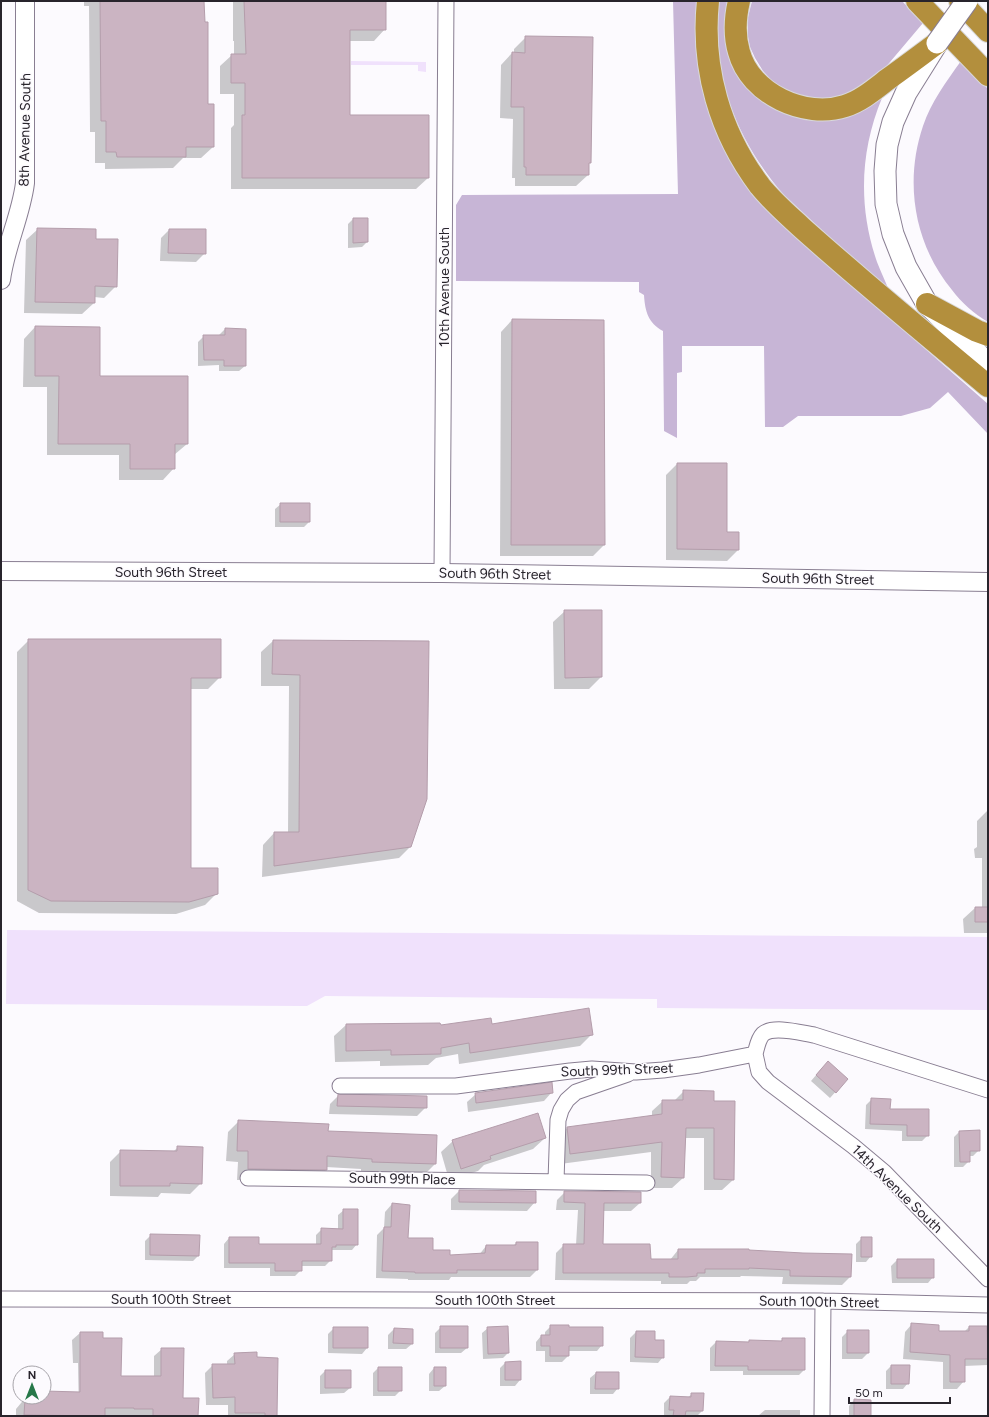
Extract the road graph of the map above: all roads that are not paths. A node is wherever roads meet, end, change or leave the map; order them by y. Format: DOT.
graph roads {
  1 [pos="25,1"];
  2 [pos="446,1"];
  3 [pos="708,1"];
  4 [pos="739,1"];
  5 [pos="918,1"];
  6 [pos="960,1"];
  7 [pos="967,1"];
  8 [pos="988,31"];
  9 [pos="937,42"];
  10 [pos="988,75"];
  11 [pos="1,280"];
  12 [pos="927,304"];
  13 [pos="988,335"];
  14 [pos="988,364"];
  15 [pos="988,386"];
  16 [pos="1,571"];
  17 [pos="442,573"];
  18 [pos="988,582"];
  19 [pos="755,1054"];
  20 [pos="636,1072"];
  21 [pos="340,1086"];
  22 [pos="988,1090"];
  23 [pos="248,1178"];
  24 [pos="556,1181"];
  25 [pos="647,1183"];
  26 [pos="988,1279"];
  27 [pos="1,1299"];
  28 [pos="823,1301"];
  29 [pos="988,1305"];
  30 [pos="822,1416"];
  1 -- 11 [label="street, 8th Avenue South"];
  2 -- 17 [label="street, 10th Avenue South"];
  3 -- 15 [label="highway"];
  4 -- 9 [label="highway"];
  5 -- 10 [label="highway"];
  6 -- 8 [label="highway"];
  7 -- 9 [label="main road, bridge"];
  9 -- 12 [label="main road"];
  12 -- 13 [label="highway"];
  12 -- 14 [label="main road"];
  16 -- 17 [label="street, South 96th Street"];
  17 -- 18 [label="street, South 96th Street"];
  19 -- 20 [label="street, South 99th Street"];
  19 -- 22 [label="street"];
  19 -- 26 [label="street, 14th Avenue South"];
  20 -- 21 [label="street, South 99th Street"];
  20 -- 24 [label="street"];
  23 -- 24 [label="street, South 99th Place"];
  24 -- 25 [label="street, South 99th Place"];
  27 -- 28 [label="street, South 100th Street"];
  28 -- 29 [label="street, South 100th Street"];
  28 -- 30 [label="street"];
}
